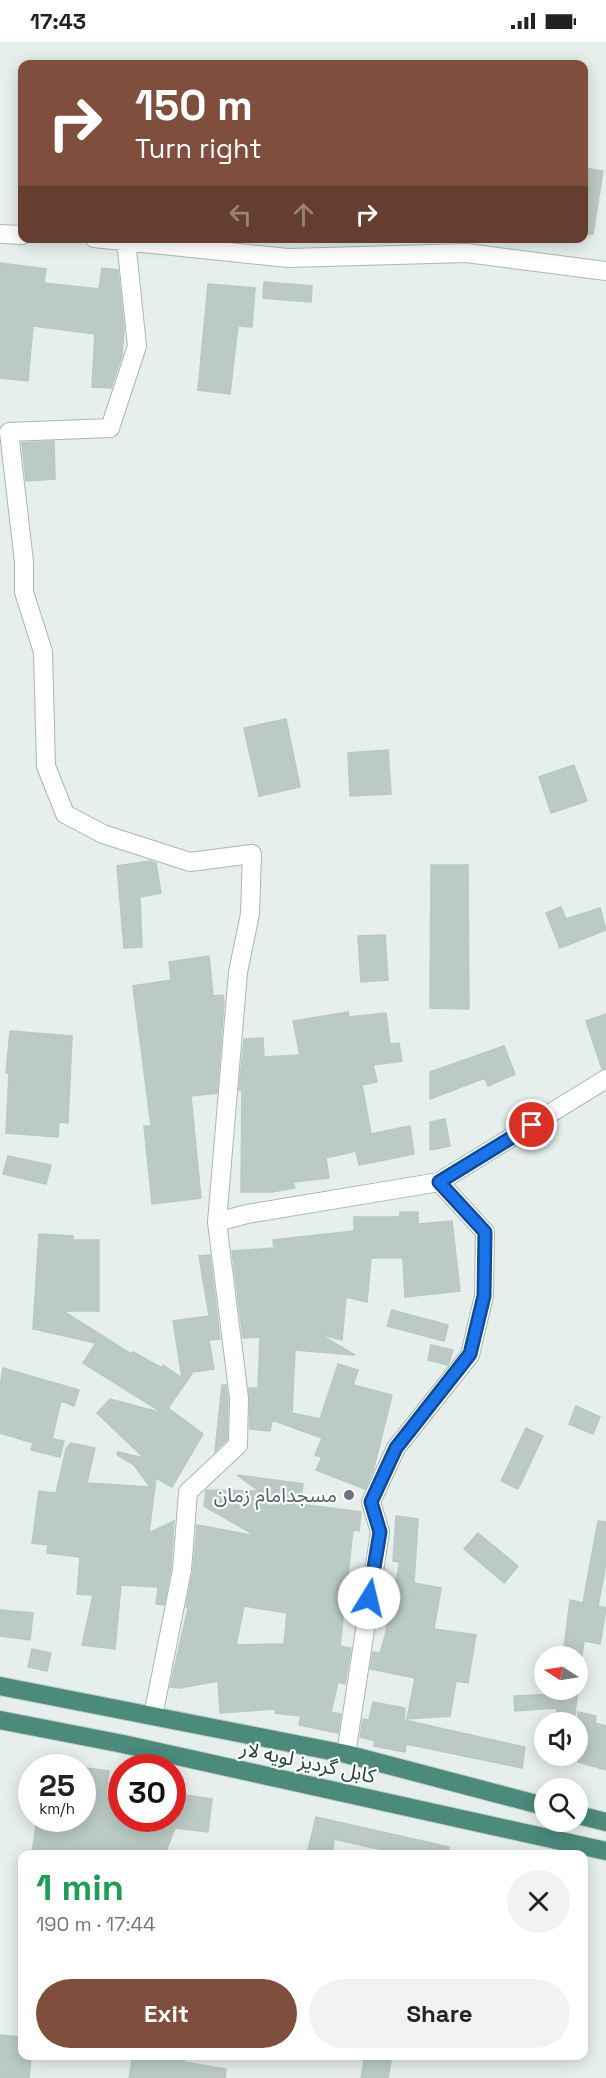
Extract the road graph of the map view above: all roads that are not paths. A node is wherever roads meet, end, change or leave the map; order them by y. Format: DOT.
graph roads {
  1 [pos="0,234"];
  2 [pos="18,235"];
  3 [pos="126,243"];
  4 [pos="153,243"];
  5 [pos="606,271"];
  6 [pos="606,1079"];
  7 [pos="439,1182"];
  8 [pos="217,1222"];
  9 [pos="0,1686"];
  10 [pos="153,1716"];
  11 [pos="0,1720"];
  12 [pos="346,1754"];
  13 [pos="534,1803"];
  14 [pos="588,1818"];
  15 [pos="606,1822"];
  16 [pos="606,1851"];
  1 -- 2 [label="street"];
  3 -- 8 [label="street"];
  4 -- 5 [label="street"];
  6 -- 7 [label="street"];
  7 -- 8 [label="street"];
  7 -- 12 [label="street"];
  8 -- 10 [label="street"];
  9 -- 10 [label="highway, کابل گردیز لویه لار"];
  10 -- 12 [label="highway, کابل گردیز لویه لار"];
  11 -- 16 [label="highway, کابل گردیز لویه لار"];
  12 -- 13 [label="highway, کابل گردیز لویه لار"];
  14 -- 15 [label="highway"];
}
